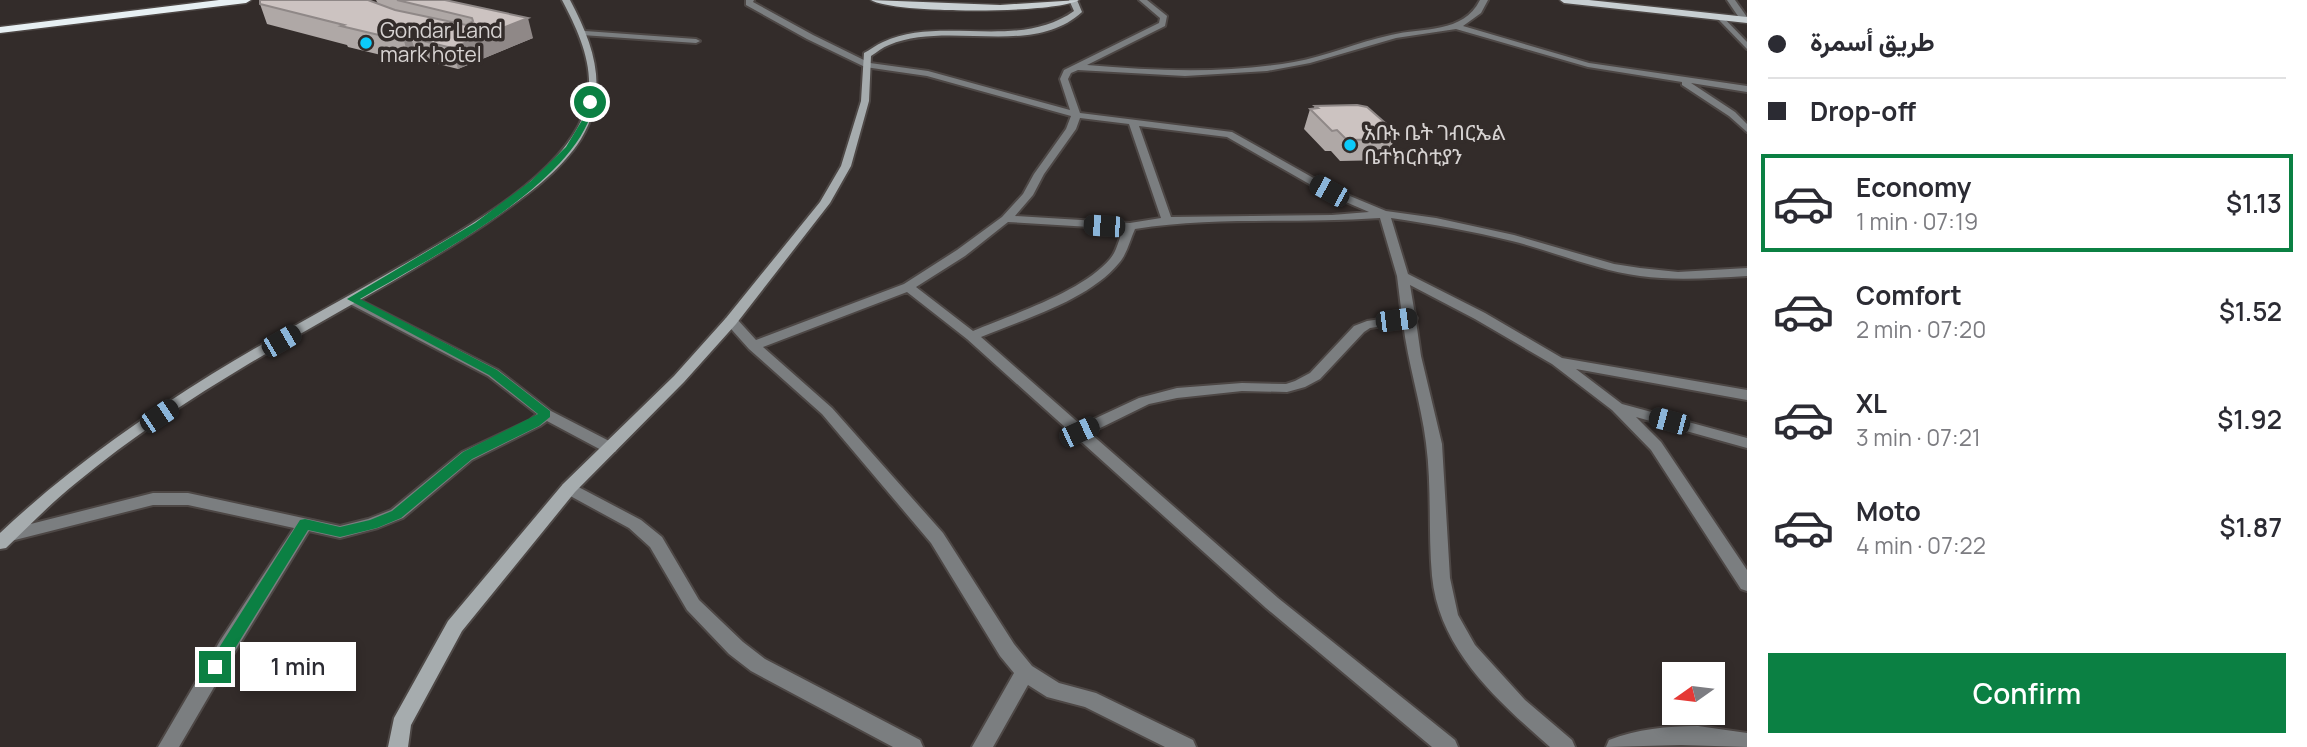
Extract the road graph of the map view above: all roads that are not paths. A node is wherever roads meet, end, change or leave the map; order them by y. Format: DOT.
graph roads {
  1 [pos="211,0"];
  2 [pos="246,0"];
  3 [pos="566,0"];
  4 [pos="750,0"];
  5 [pos="875,0"];
  6 [pos="1074,0"];
  7 [pos="1143,0"];
  8 [pos="1484,0"];
  9 [pos="1564,0"];
  10 [pos="1731,0"];
  11 [pos="1721,17"];
  12 [pos="1746,20"];
  13 [pos="1455,26"];
  14 [pos="0,28"];
  15 [pos="585,33"];
  16 [pos="696,41"];
  17 [pos="1747,47"];
  18 [pos="868,65"];
  19 [pos="1076,67"];
  20 [pos="1681,80"];
  21 [pos="1747,89"];
  22 [pos="1076,115"];
  23 [pos="1133,122"];
  24 [pos="1747,129"];
  25 [pos="1384,214"];
  26 [pos="1006,219"];
  27 [pos="1167,220"];
  28 [pos="1130,226"];
  29 [pos="1747,272"];
  30 [pos="1403,276"];
  31 [pos="908,287"];
  32 [pos="352,299"];
  33 [pos="1411,318"];
  34 [pos="731,321"];
  35 [pos="972,336"];
  36 [pos="754,346"];
  37 [pos="1557,361"];
  38 [pos="1747,395"];
  39 [pos="1617,407"];
  40 [pos="546,414"];
  41 [pos="1079,432"];
  42 [pos="1747,443"];
  43 [pos="610,448"];
  44 [pos="569,488"];
  45 [pos="305,524"];
  46 [pos="4,539"];
  47 [pos="1747,584"];
  48 [pos="1025,672"];
  49 [pos="1747,743"];
  50 [pos="168,747"];
  51 [pos="398,747"];
  52 [pos="913,747"];
  53 [pos="982,747"];
  54 [pos="1186,747"];
  55 [pos="1448,747"];
  56 [pos="1565,747"];
  57 [pos="1616,747"];
  1 -- 14 [label="highway"];
  2 -- 14 [label="highway"];
  3 -- 15 [label="street"];
  4 -- 18 [label="street"];
  5 -- 6 [label="main road"];
  6 -- 18 [label="street"];
  7 -- 19 [label="street"];
  8 -- 13 [label="street"];
  9 -- 11 [label="main road"];
  10 -- 12 [label="street"];
  11 -- 12 [label="main road"];
  11 -- 17 [label="street"];
  13 -- 19 [label="street"];
  13 -- 20 [label="street"];
  15 -- 16 [label="street"];
  15 -- 32 [label="street"];
  18 -- 22 [label="street"];
  18 -- 34 [label="street"];
  19 -- 22 [label="street"];
  20 -- 21 [label="street"];
  20 -- 24 [label="street"];
  22 -- 23 [label="street"];
  22 -- 26 [label="street"];
  23 -- 25 [label="street"];
  23 -- 27 [label="street"];
  25 -- 27 [label="street"];
  25 -- 29 [label="street"];
  25 -- 30 [label="street"];
  26 -- 28 [label="street"];
  26 -- 31 [label="street"];
  27 -- 28 [label="street"];
  28 -- 35 [label="street"];
  30 -- 33 [label="street"];
  30 -- 37 [label="street"];
  31 -- 35 [label="street"];
  31 -- 36 [label="street"];
  32 -- 40 [label="street"];
  32 -- 46 [label="street"];
  33 -- 41 [label="street"];
  33 -- 56 [label="street"];
  34 -- 36 [label="street"];
  34 -- 43 [label="street"];
  35 -- 41 [label="street"];
  36 -- 48 [label="street"];
  37 -- 38 [label="street"];
  37 -- 39 [label="street"];
  39 -- 42 [label="street"];
  39 -- 47 [label="street"];
  40 -- 43 [label="street"];
  40 -- 45 [label="street"];
  41 -- 55 [label="street"];
  43 -- 44 [label="street"];
  44 -- 51 [label="street"];
  44 -- 52 [label="street"];
  45 -- 46 [label="street"];
  45 -- 50 [label="street"];
  48 -- 53 [label="street"];
  48 -- 54 [label="street"];
  49 -- 57 [label="street"];
}
